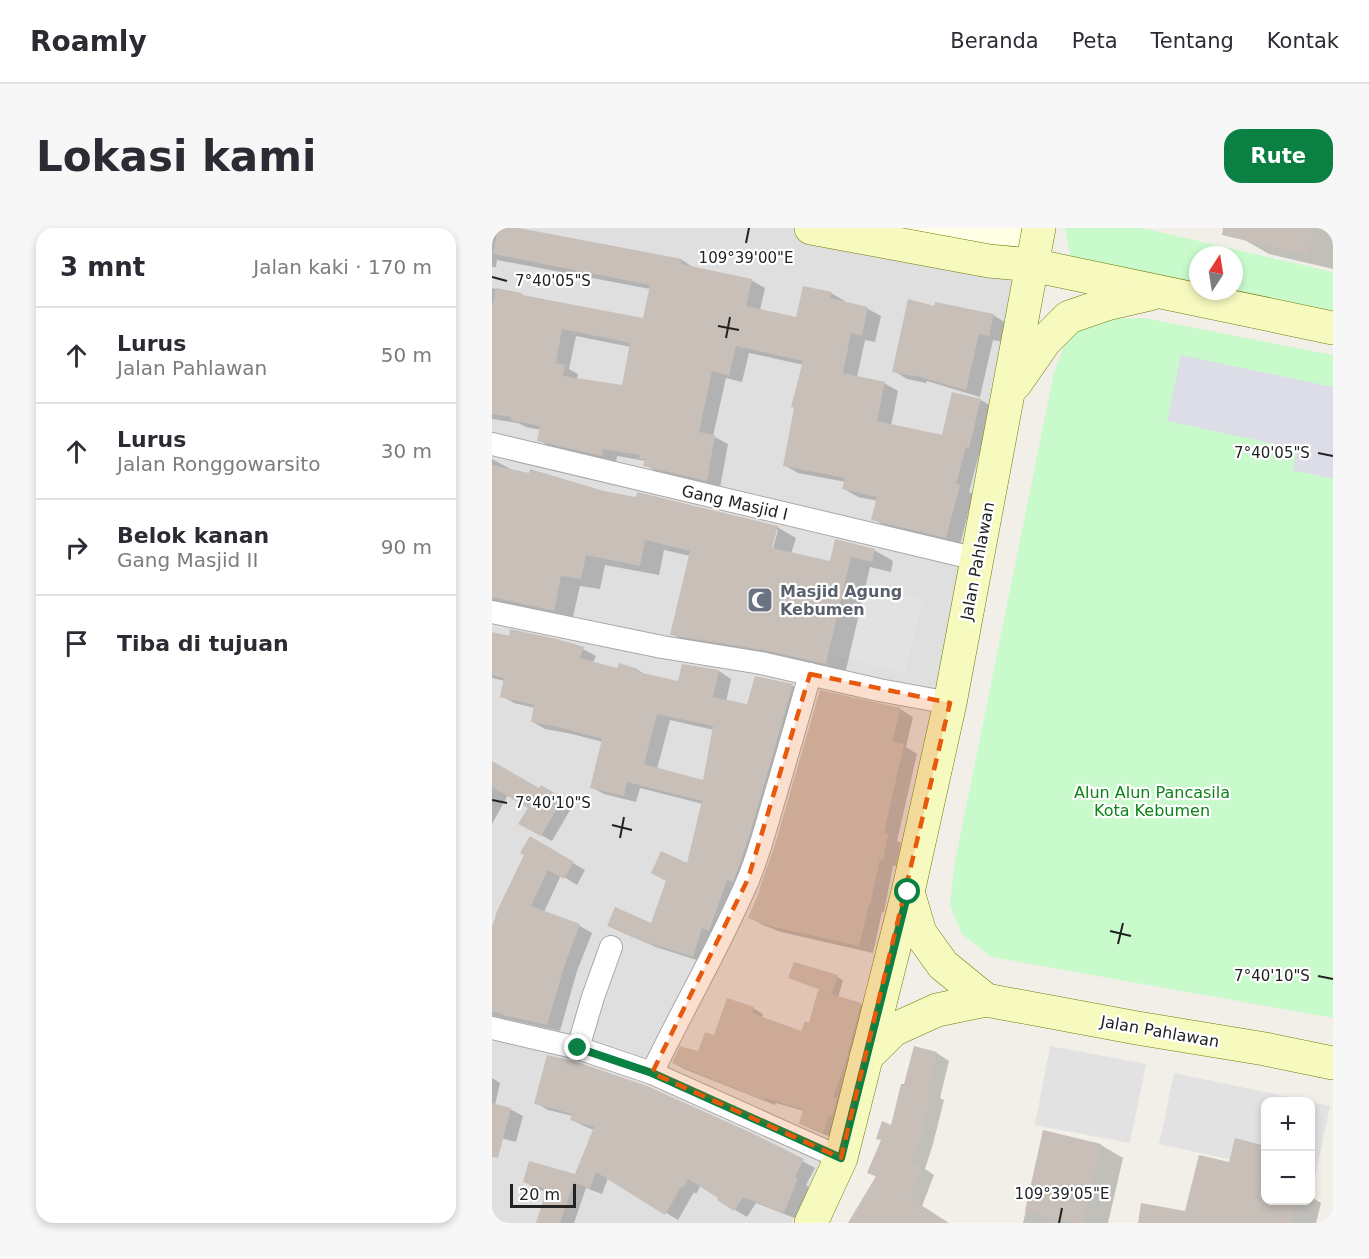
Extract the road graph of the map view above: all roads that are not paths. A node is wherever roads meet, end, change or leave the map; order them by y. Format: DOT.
graph roads {
  1 [pos="811,228"];
  2 [pos="1039,228"];
  3 [pos="1050,228"];
  4 [pos="989,261"];
  5 [pos="1032,265"];
  6 [pos="1074,274"];
  7 [pos="1161,292"];
  8 [pos="1023,312"];
  9 [pos="1333,328"];
  10 [pos="1008,392"];
  11 [pos="492,444"];
  12 [pos="977,559"];
  13 [pos="492,612"];
  14 [pos="810,674"];
  15 [pos="950,703"];
  16 [pos="908,892"];
  17 [pos="611,947"];
  18 [pos="987,1000"];
  19 [pos="492,1028"];
  20 [pos="578,1048"];
  21 [pos="866,1057"];
  22 [pos="1333,1063"];
  23 [pos="652,1073"];
  24 [pos="841,1158"];
  25 [pos="811,1223"];
  1 -- 4 [label="main road"];
  2 -- 5 [label="main road, Jalan Pahlawan"];
  3 -- 6 [label="main road"];
  4 -- 5 [label="main road"];
  4 -- 8 [label="main road"];
  5 -- 6 [label="main road"];
  5 -- 8 [label="main road, Jalan Pahlawan"];
  6 -- 7 [label="main road"];
  7 -- 9 [label="main road"];
  7 -- 10 [label="main road"];
  8 -- 10 [label="main road, Jalan Pahlawan"];
  10 -- 12 [label="main road, Jalan Pahlawan"];
  11 -- 12 [label="street, Gang Masjid I"];
  12 -- 15 [label="main road, Jalan Pahlawan"];
  13 -- 14 [label="street"];
  14 -- 15 [label="street"];
  14 -- 23 [label="street"];
  15 -- 16 [label="main road, Jalan Pahlawan"];
  16 -- 18 [label="main road, Jalan Pahlawan"];
  16 -- 21 [label="main road, Jalan Pahlawan"];
  17 -- 20 [label="street"];
  18 -- 21 [label="main road, Jalan Pahlawan"];
  18 -- 22 [label="main road, Jalan Pahlawan"];
  19 -- 20 [label="street"];
  20 -- 23 [label="street"];
  21 -- 24 [label="main road"];
  23 -- 24 [label="street"];
  24 -- 25 [label="main road"];
}
